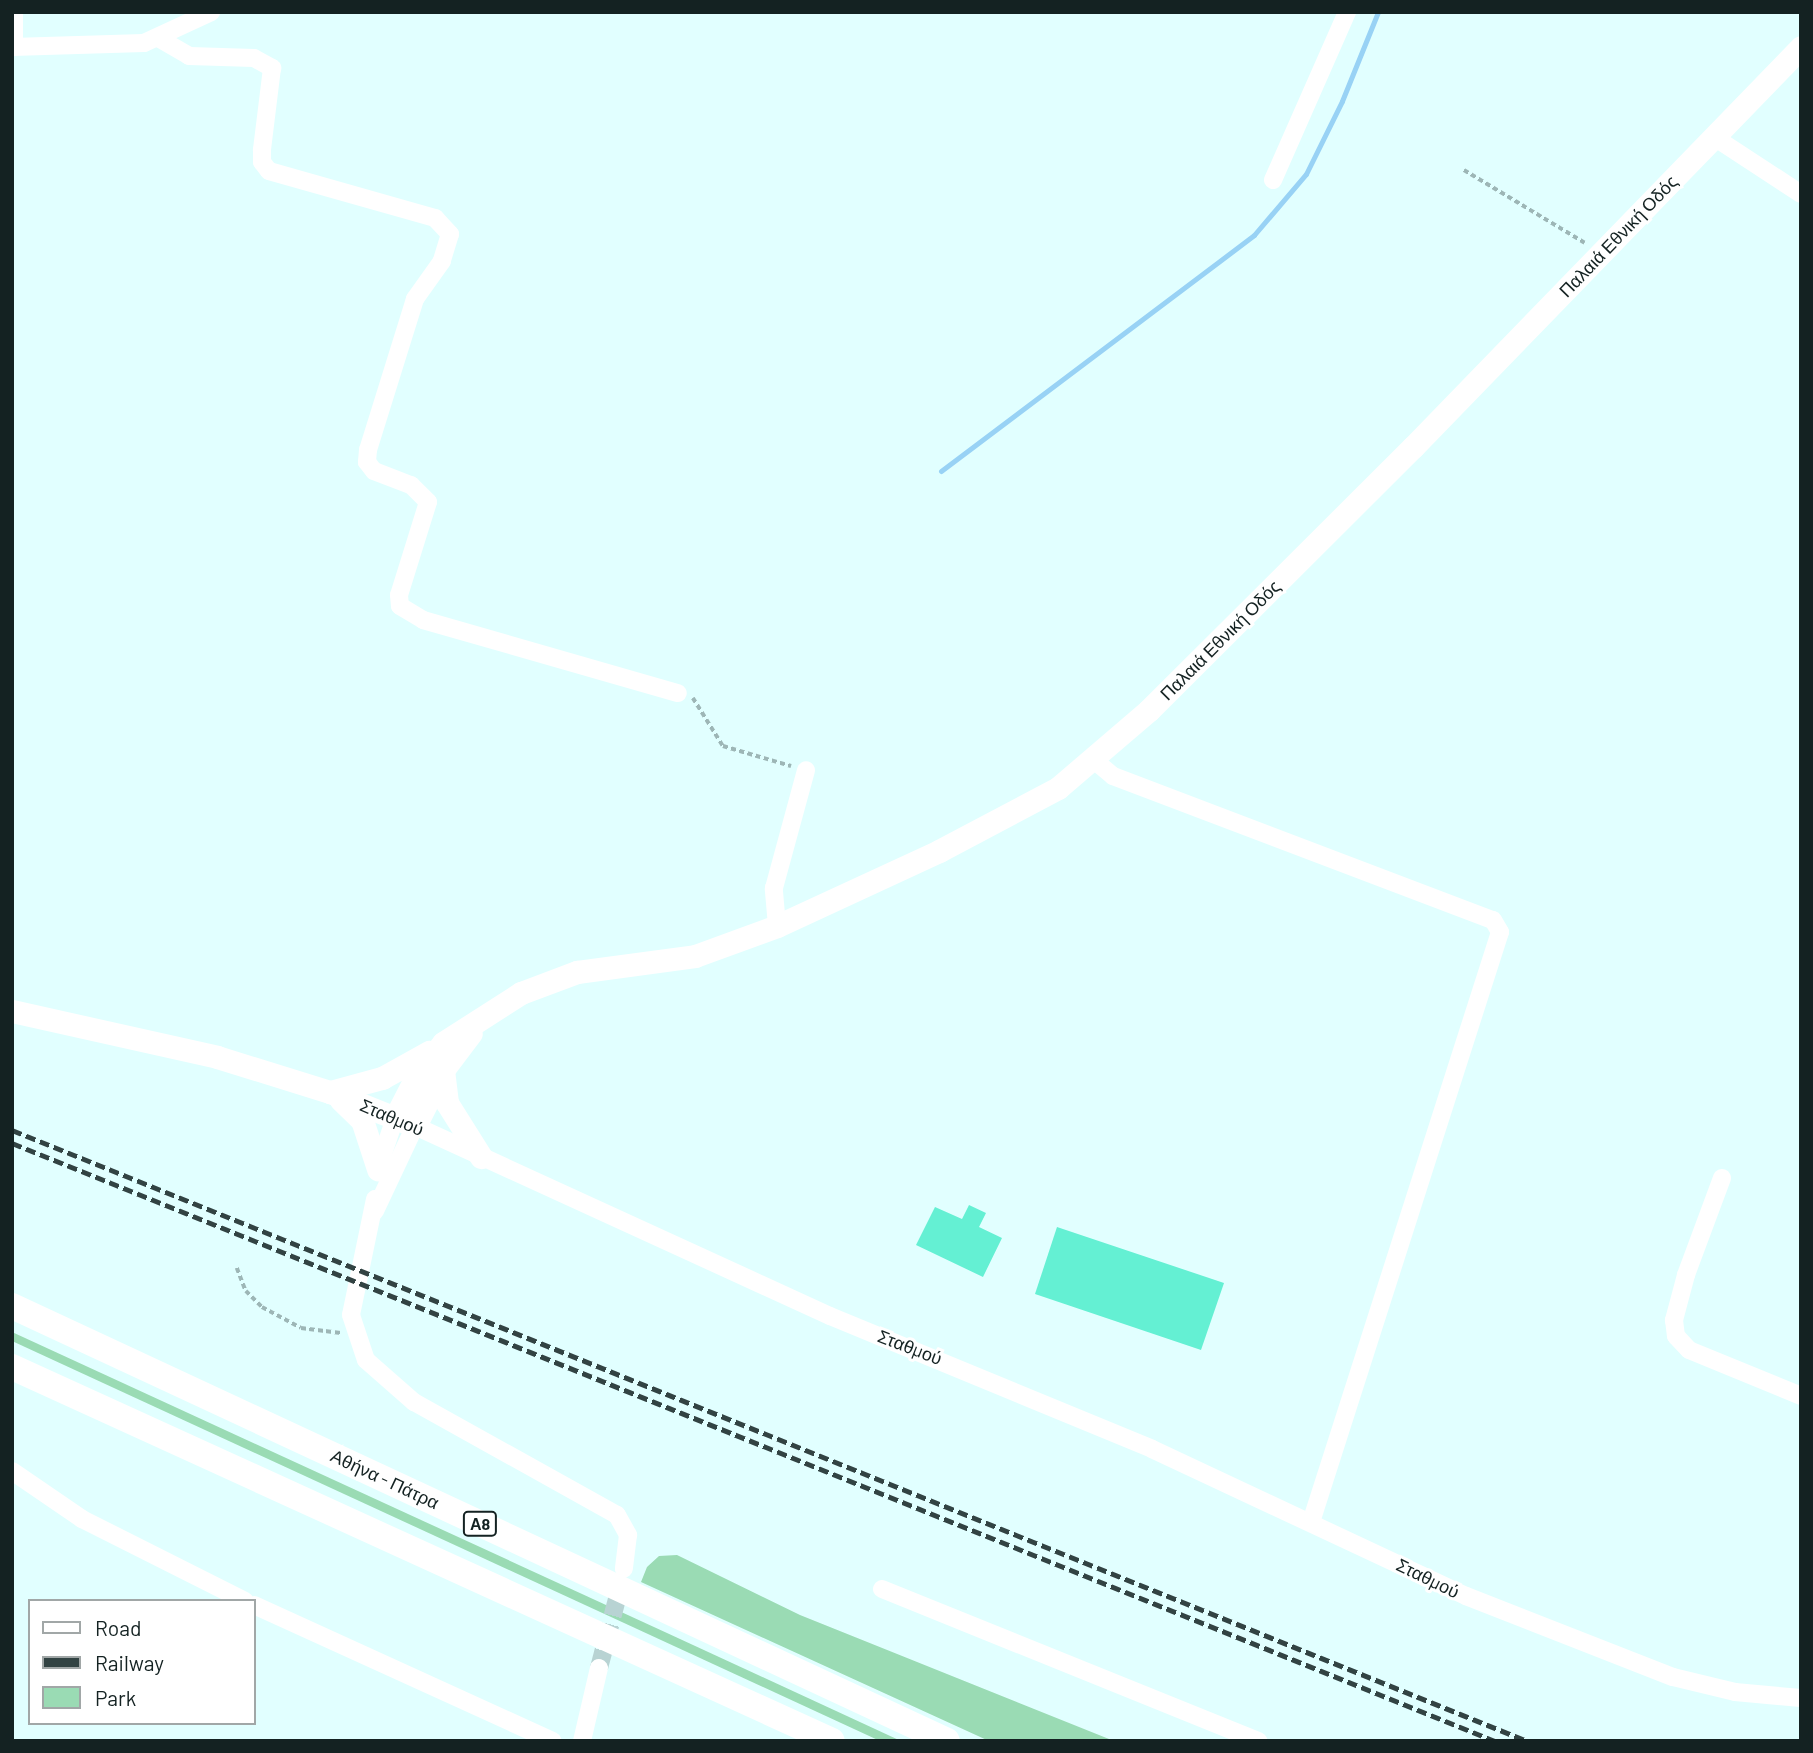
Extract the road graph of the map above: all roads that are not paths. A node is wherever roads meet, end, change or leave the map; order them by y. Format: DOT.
graph roads {
  1 [pos="14,12"];
  2 [pos="211,12"];
  3 [pos="1347,12"];
  4 [pos="160,39"];
  5 [pos="13,47"];
  6 [pos="1801,47"];
  7 [pos="1714,137"];
  8 [pos="1273,180"];
  9 [pos="1801,194"];
  10 [pos="678,693"];
  11 [pos="1094,760"];
  12 [pos="806,770"];
  13 [pos="777,926"];
  14 [pos="495,1008"];
  15 [pos="12,1011"];
  16 [pos="443,1043"];
  17 [pos="443,1070"];
  18 [pos="330,1092"];
  19 [pos="405,1122"];
  20 [pos="481,1157"];
  21 [pos="378,1169"];
  22 [pos="1722,1178"];
  23 [pos="374,1211"];
  24 [pos="12,1307"];
  25 [pos="12,1367"];
  26 [pos="1801,1396"];
  27 [pos="12,1471"];
  28 [pos="1311,1522"];
  29 [pos="624,1569"];
  30 [pos="882,1589"];
  31 [pos="241,1599"];
  32 [pos="256,1606"];
  33 [pos="599,1668"];
  34 [pos="1801,1698"];
  35 [pos="552,1741"];
  36 [pos="582,1741"];
  37 [pos="832,1741"];
  38 [pos="947,1741"];
  39 [pos="1258,1741"];
  1 -- 5 [label="street"];
  2 -- 4 [label="street"];
  3 -- 8 [label="street"];
  4 -- 5 [label="street"];
  4 -- 10 [label="street"];
  6 -- 7 [label="main road, Παλαιά Εθνική Οδός"];
  7 -- 9 [label="street"];
  7 -- 11 [label="main road, Παλαιά Εθνική Οδός"];
  11 -- 13 [label="main road, Παλαιά Εθνική Οδός"];
  11 -- 28 [label="street"];
  12 -- 13 [label="street"];
  13 -- 14 [label="main road, Παλαιά Εθνική Οδός"];
  14 -- 16 [label="main road, Παλαιά Εθνική Οδός"];
  14 -- 17 [label="main road, Παλαιά Εθνική Οδός"];
  15 -- 18 [label="main road, Σταθμού"];
  16 -- 18 [label="main road"];
  16 -- 19 [label="main road, Παλαιά Εθνική Οδός"];
  17 -- 19 [label="main road, Παλαιά Εθνική Οδός"];
  17 -- 20 [label="main road"];
  18 -- 19 [label="main road, Σταθμού"];
  18 -- 21 [label="main road"];
  19 -- 20 [label="street, Σταθμού"];
  19 -- 21 [label="street"];
  19 -- 23 [label="street"];
  20 -- 28 [label="street, Σταθμού"];
  21 -- 23 [label="street"];
  22 -- 26 [label="street"];
  23 -- 29 [label="street"];
  24 -- 38 [label="highway, Αθήνα - Πάτρα / Α8"];
  25 -- 37 [label="highway"];
  27 -- 31 [label="street"];
  28 -- 34 [label="street, Σταθμού"];
  30 -- 39 [label="street"];
  32 -- 35 [label="street"];
  33 -- 36 [label="street"];
}
